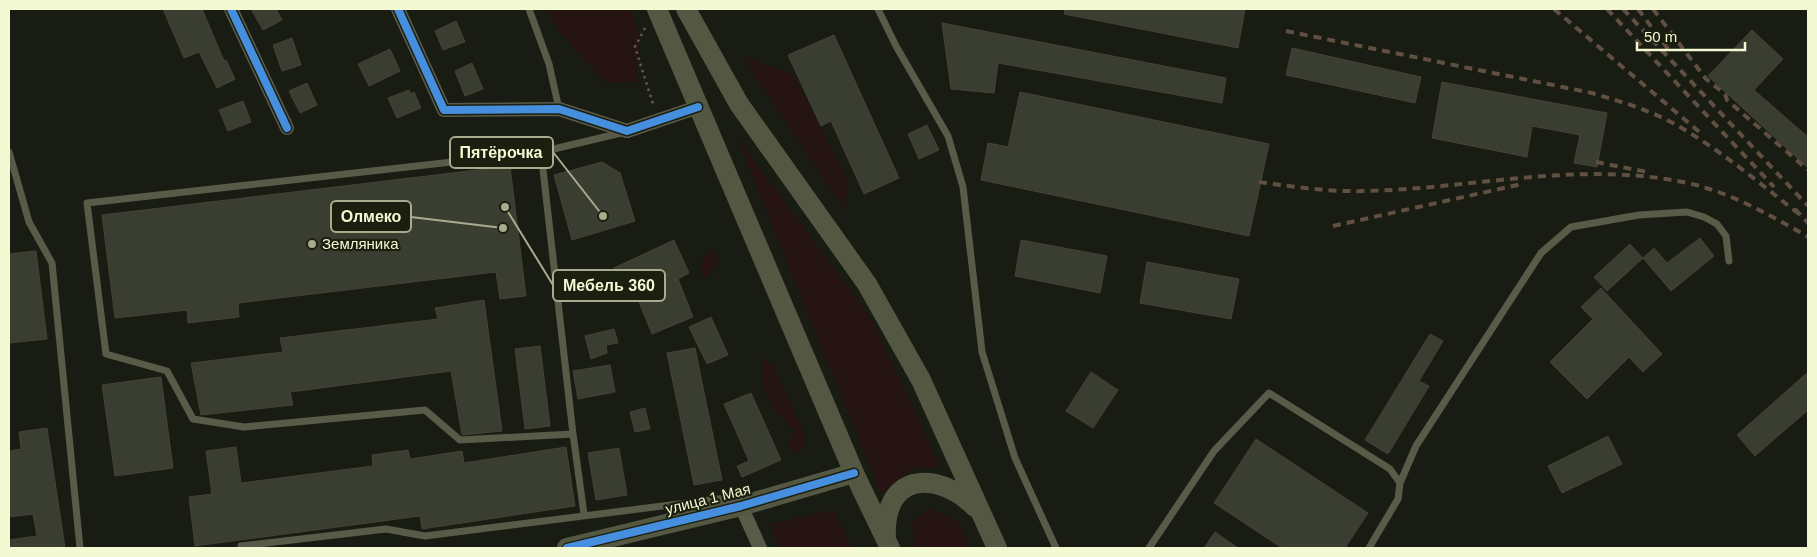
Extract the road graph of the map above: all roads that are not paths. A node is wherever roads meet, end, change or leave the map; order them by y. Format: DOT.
graph roads {
  1 [pos="231,9"];
  2 [pos="398,9"];
  3 [pos="529,9"];
  4 [pos="657,9"];
  5 [pos="686,9"];
  6 [pos="878,9"];
  7 [pos="698,107"];
  8 [pos="559,109"];
  9 [pos="287,128"];
  10 [pos="627,131"];
  11 [pos="9,152"];
  12 [pos="541,152"];
  13 [pos="1729,261"];
  14 [pos="573,434"];
  15 [pos="854,473"];
  16 [pos="1400,483"];
  17 [pos="742,506"];
  18 [pos="978,510"];
  19 [pos="584,514"];
  20 [pos="613,543"];
  21 [pos="888,545"];
  22 [pos="241,546"];
  23 [pos="80,548"];
  24 [pos="567,548"];
  25 [pos="760,548"];
  26 [pos="997,548"];
  27 [pos="1056,548"];
  28 [pos="1149,548"];
  29 [pos="1369,548"];
  1 -- 9 [label="street"];
  2 -- 8 [label="street"];
  3 -- 8 [label="lane"];
  4 -- 7 [label="main road"];
  5 -- 18 [label="main road"];
  6 -- 27 [label="lane"];
  7 -- 10 [label="street"];
  7 -- 15 [label="main road"];
  8 -- 10 [label="street"];
  10 -- 12 [label="lane"];
  11 -- 23 [label="lane"];
  12 -- 14 [label="lane"];
  12 -- 14 [label="lane"];
  13 -- 16 [label="lane"];
  14 -- 19 [label="lane"];
  15 -- 17 [label="main road, улица 1 Мая"];
  15 -- 21 [label="main road"];
  16 -- 28 [label="lane"];
  16 -- 29 [label="lane"];
  17 -- 19 [label="lane"];
  17 -- 20 [label="main road, улица 1 Мая"];
  17 -- 25 [label="street"];
  18 -- 21 [label="main road"];
  18 -- 26 [label="main road"];
  19 -- 22 [label="lane"];
  20 -- 24 [label="main road, улица 1 Мая"];
}
